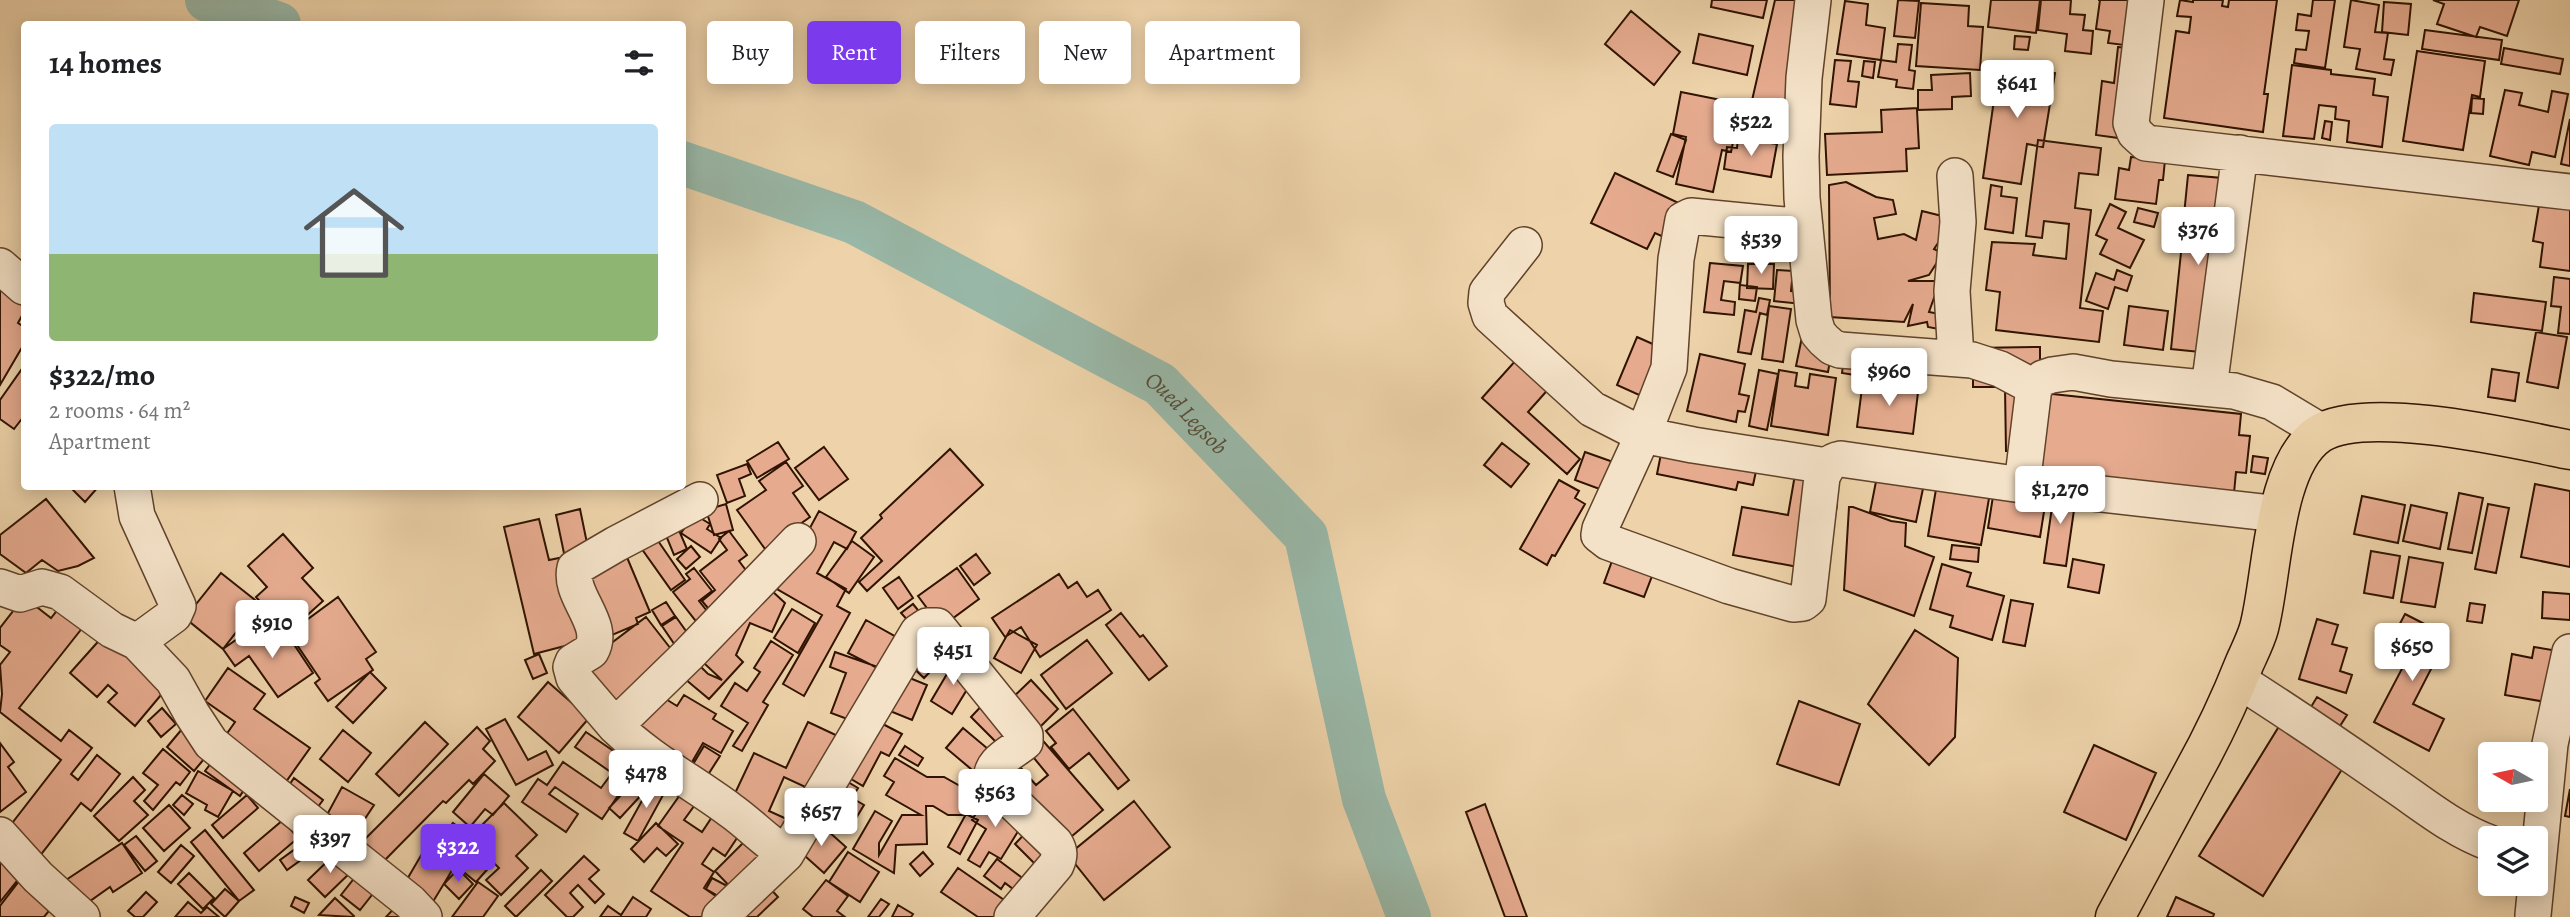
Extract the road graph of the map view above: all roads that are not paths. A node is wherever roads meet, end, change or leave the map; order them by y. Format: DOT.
graph roads {
  1 [pos="1813,0"];
  2 [pos="2146,0"];
  3 [pos="2240,153"];
  4 [pos="1955,176"];
  5 [pos="2570,192"];
  6 [pos="1805,227"];
  7 [pos="1524,245"];
  8 [pos="0,266"];
  9 [pos="21,284"];
  10 [pos="1956,358"];
  11 [pos="2034,387"];
  12 [pos="2209,388"];
  13 [pos="2322,432"];
  14 [pos="1643,435"];
  15 [pos="2570,450"];
  16 [pos="1826,466"];
  17 [pos="2022,485"];
  18 [pos="133,490"];
  19 [pos="700,500"];
  20 [pos="2279,513"];
  21 [pos="798,541"];
  22 [pos="0,587"];
  23 [pos="137,642"];
  24 [pos="2570,652"];
  25 [pos="2238,680"];
  26 [pos="615,726"];
  27 [pos="2541,826"];
  28 [pos="0,835"];
  29 [pos="2478,839"];
  30 [pos="786,853"];
  31 [pos="2534,896"];
  32 [pos="2533,915"];
  33 [pos="82,917"];
  34 [pos="424,917"];
  35 [pos="720,917"];
  36 [pos="1012,917"];
  37 [pos="2115,917"];
  1 -- 6 [label="street"];
  2 -- 3 [label="street"];
  3 -- 5 [label="street"];
  3 -- 12 [label="street"];
  4 -- 10 [label="street"];
  6 -- 10 [label="street"];
  6 -- 14 [label="street"];
  7 -- 14 [label="street"];
  8 -- 9 [label="street"];
  10 -- 11 [label="street"];
  11 -- 12 [label="street"];
  11 -- 17 [label="street"];
  12 -- 13 [label="street"];
  13 -- 15 [label="main road"];
  13 -- 20 [label="main road"];
  14 -- 16 [label="street"];
  14 -- 16 [label="street"];
  16 -- 17 [label="street"];
  17 -- 20 [label="street"];
  18 -- 23 [label="street"];
  19 -- 26 [label="street"];
  20 -- 25 [label="main road"];
  21 -- 26 [label="street"];
  22 -- 23 [label="street"];
  23 -- 34 [label="street"];
  24 -- 27 [label="street"];
  25 -- 29 [label="street"];
  25 -- 37 [label="main road"];
  26 -- 30 [label="street"];
  28 -- 33 [label="street"];
  30 -- 35 [label="street"];
  30 -- 36 [label="street"];
  31 -- 32 [label="street"];
}
